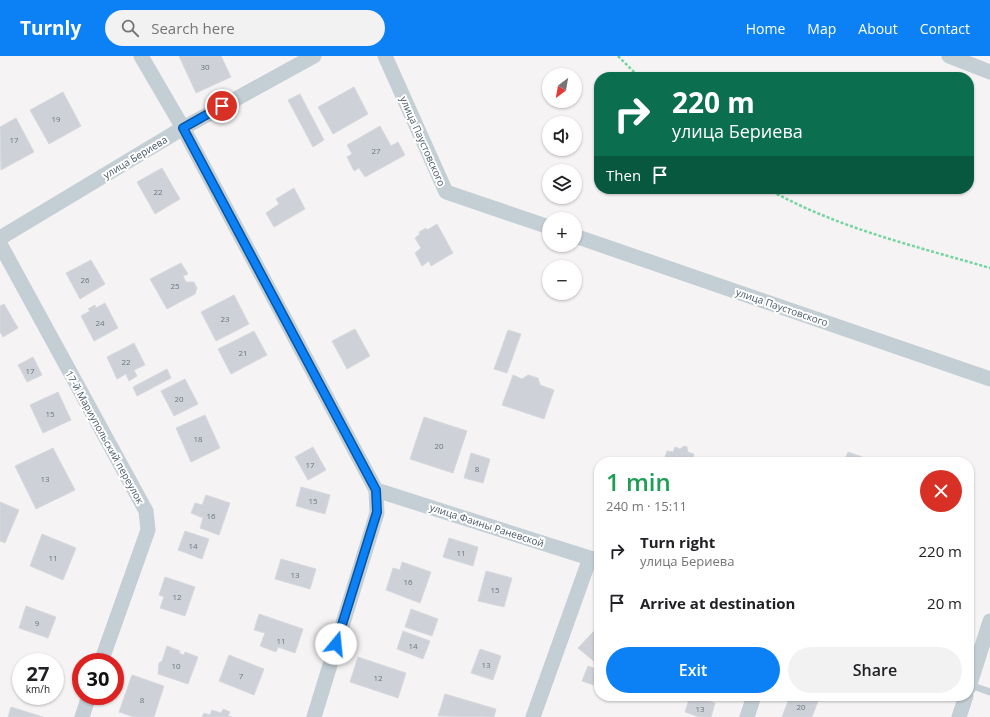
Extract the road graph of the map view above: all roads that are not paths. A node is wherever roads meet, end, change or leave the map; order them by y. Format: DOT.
graph roads {
  1 [pos="141,56"];
  2 [pos="314,56"];
  3 [pos="385,56"];
  4 [pos="949,56"];
  5 [pos="990,72"];
  6 [pos="183,128"];
  7 [pos="542,225"];
  8 [pos="0,238"];
  9 [pos="582,238"];
  10 [pos="0,244"];
  11 [pos="990,379"];
  12 [pos="376,490"];
  13 [pos="594,560"];
  14 [pos="594,563"];
  15 [pos="990,621"];
  16 [pos="104,653"];
  17 [pos="974,670"];
  18 [pos="974,689"];
  19 [pos="990,692"];
  20 [pos="752,701"];
  21 [pos="964,701"];
  22 [pos="86,705"];
  23 [pos="82,717"];
  24 [pos="314,717"];
  25 [pos="533,717"];
  26 [pos="747,717"];
  27 [pos="959,717"];
  1 -- 6 [label="street"];
  2 -- 6 [label="street, улица Бериева"];
  3 -- 7 [label="street, улица Паустовского"];
  4 -- 5 [label="street"];
  6 -- 8 [label="street, улица Бериева"];
  6 -- 12 [label="street"];
  9 -- 11 [label="street, улица Паустовского"];
  10 -- 16 [label="street, 17-й Мариупольский переулок"];
  12 -- 13 [label="street, улица Фаины Раневской"];
  12 -- 24 [label="street"];
  14 -- 25 [label="street"];
  15 -- 17 [label="street"];
  18 -- 19 [label="lane"];
  20 -- 26 [label="street"];
  21 -- 27 [label="street"];
  22 -- 23 [label="street"];
}
